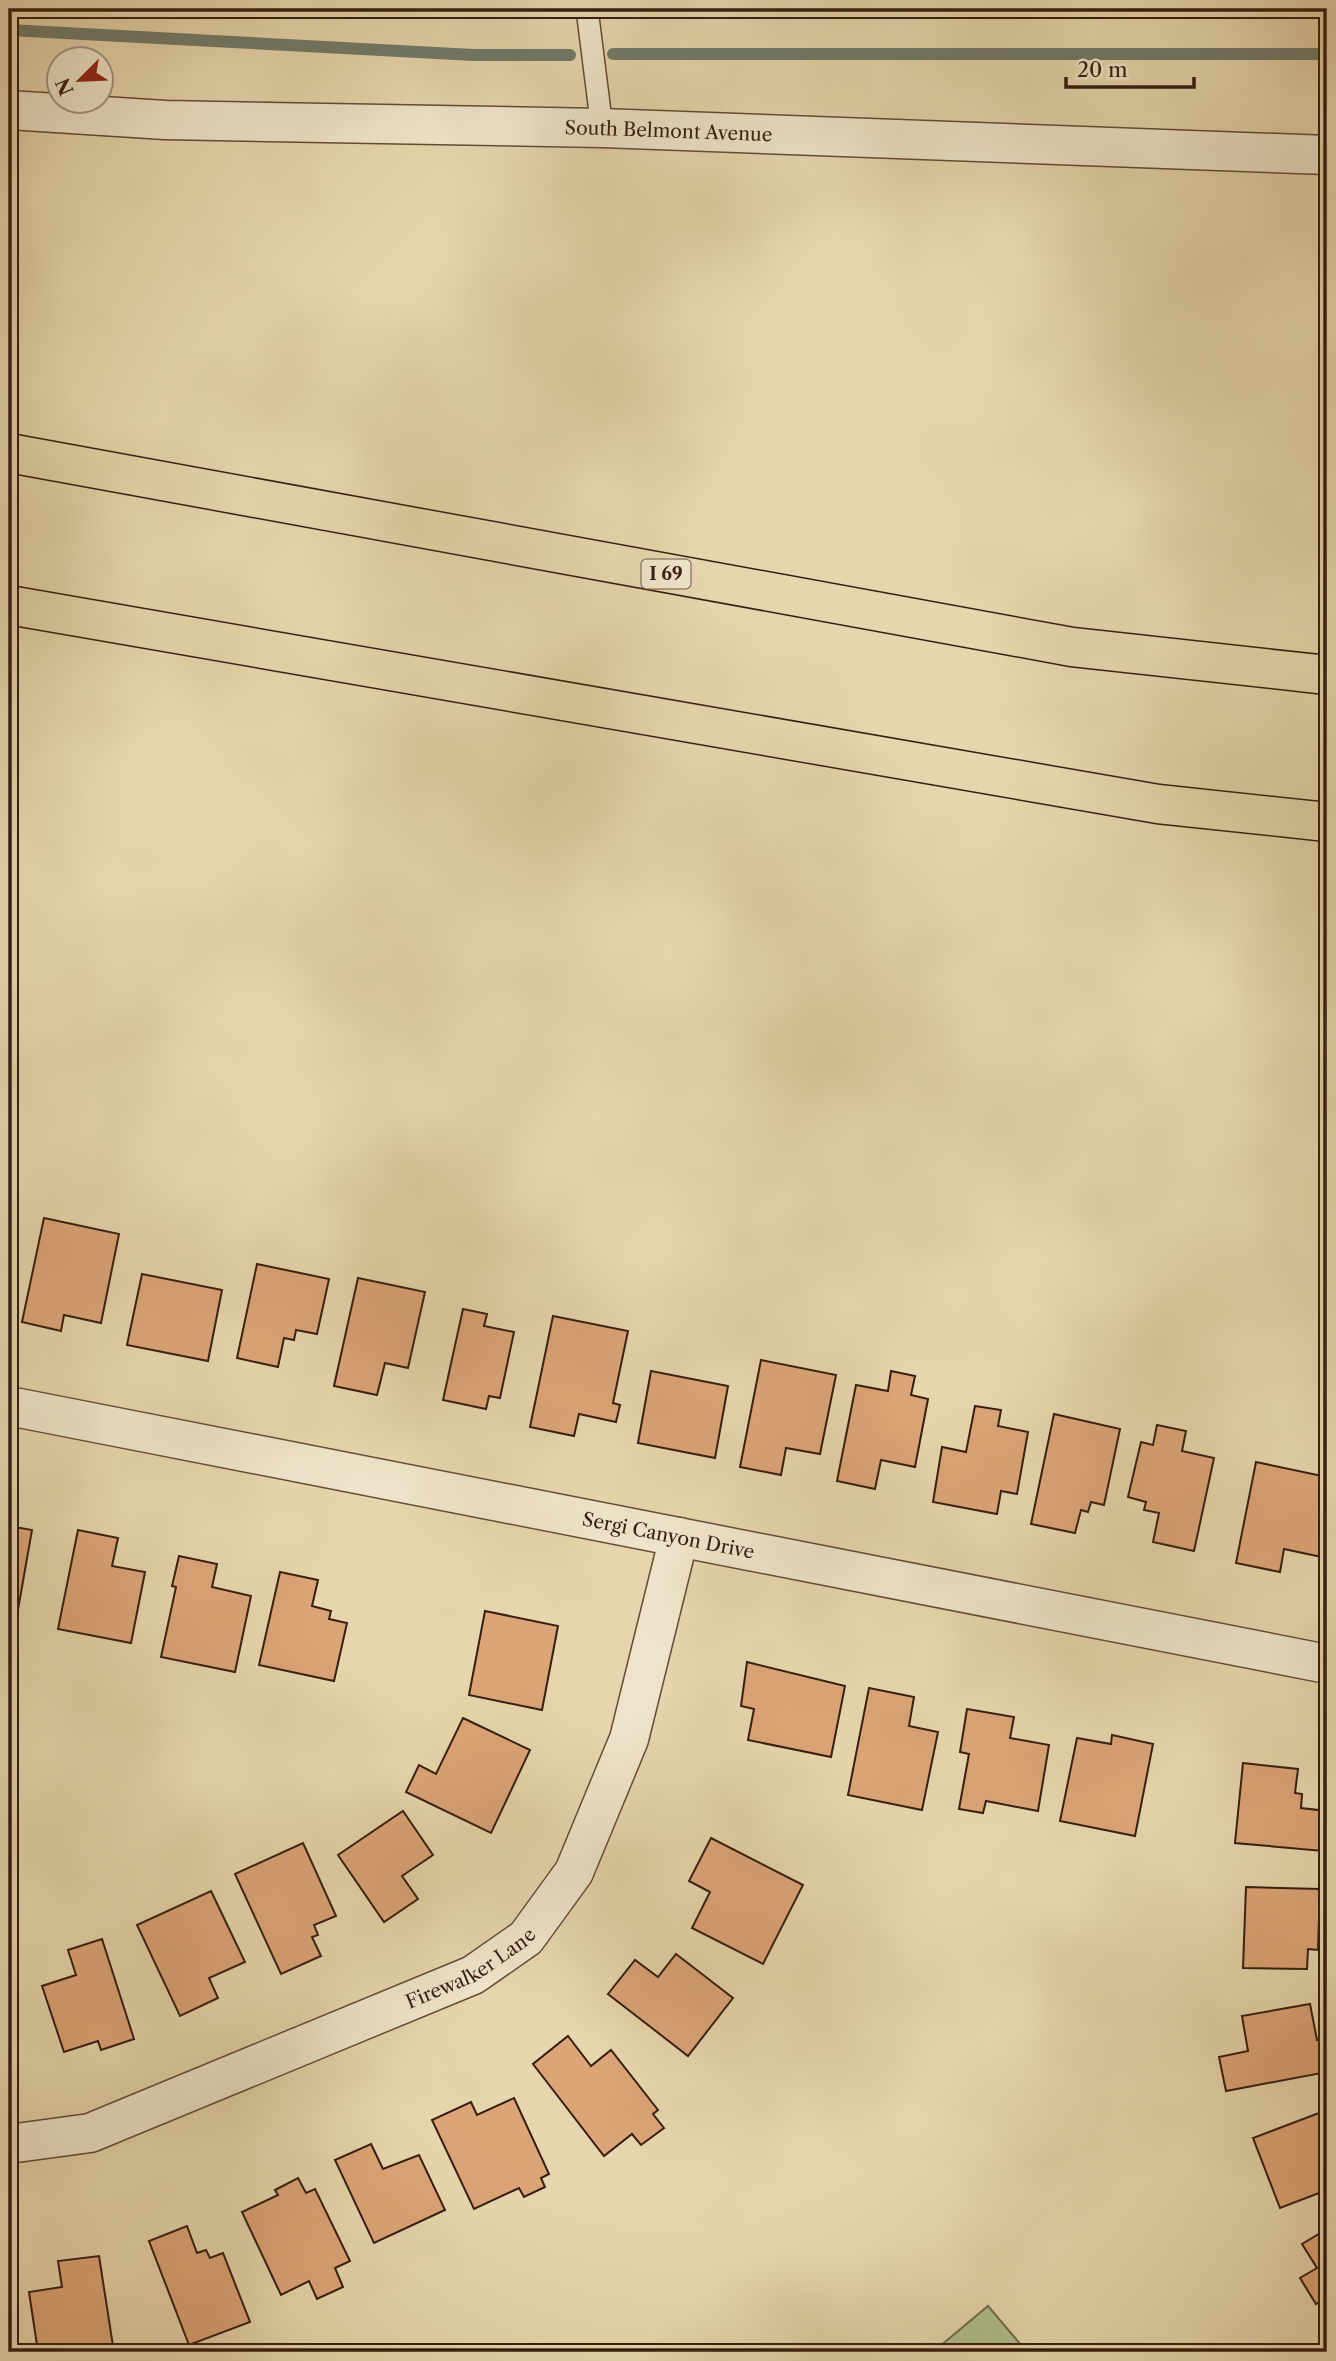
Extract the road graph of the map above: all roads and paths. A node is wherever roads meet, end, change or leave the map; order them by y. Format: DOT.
graph roads {
  1 [pos="587,9"];
  2 [pos="9,110"];
  3 [pos="602,128"];
  4 [pos="1327,155"];
  5 [pos="9,453"];
  6 [pos="9,605"];
  7 [pos="1327,675"];
  8 [pos="1327,822"];
  9 [pos="9,1406"];
  10 [pos="679,1537"];
  11 [pos="1327,1664"];
  12 [pos="9,2144"];
  1 -- 3 [label="lane"];
  2 -- 3 [label="street, South Belmont Avenue"];
  3 -- 4 [label="street, South Belmont Avenue"];
  5 -- 7 [label="highway, I 69"];
  6 -- 8 [label="highway"];
  9 -- 10 [label="street, Sergi Canyon Drive"];
  10 -- 11 [label="street, Sergi Canyon Drive"];
  10 -- 12 [label="street, Firewalker Lane"];
}
